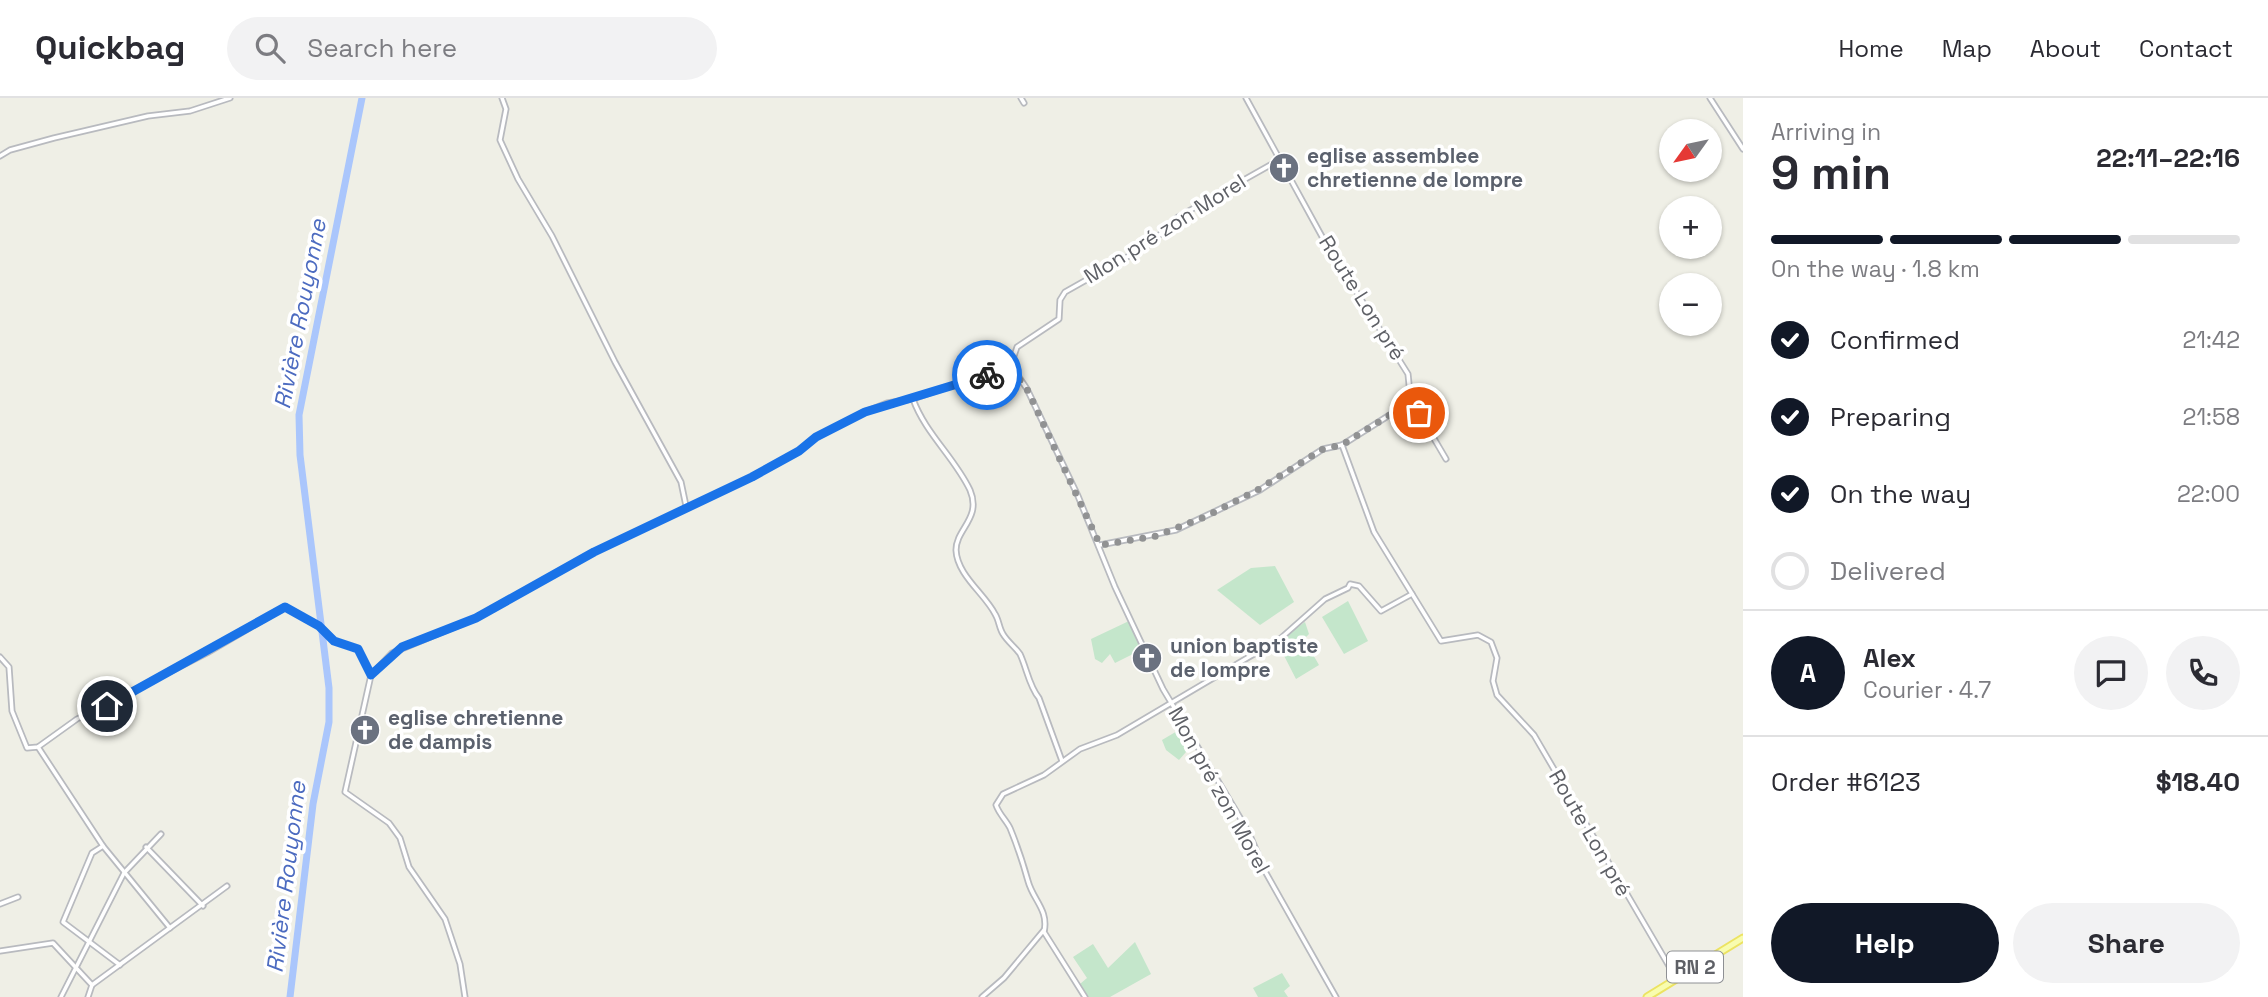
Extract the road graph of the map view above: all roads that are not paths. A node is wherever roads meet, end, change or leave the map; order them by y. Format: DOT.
graph roads {
  1 [pos="230,98"];
  2 [pos="502,98"];
  3 [pos="1245,98"];
  4 [pos="1710,98"];
  5 [pos="1743,149"];
  6 [pos="0,156"];
  7 [pos="1279,160"];
  8 [pos="1013,371"];
  9 [pos="913,399"];
  10 [pos="1407,404"];
  11 [pos="1342,445"];
  12 [pos="1446,459"];
  13 [pos="686,506"];
  14 [pos="1100,545"];
  15 [pos="1413,593"];
  16 [pos="0,657"];
  17 [pos="371,675"];
  18 [pos="1171,703"];
  19 [pos="38,747"];
  20 [pos="1062,761"];
  21 [pos="161,834"];
  22 [pos="103,846"];
  23 [pos="146,847"];
  24 [pos="124,873"];
  25 [pos="227,886"];
  26 [pos="18,897"];
  27 [pos="0,904"];
  28 [pos="203,906"];
  29 [pos="170,928"];
  30 [pos="1045,928"];
  31 [pos="1743,938"];
  32 [pos="90,943"];
  33 [pos="0,951"];
  34 [pos="120,965"];
  35 [pos="77,967"];
  36 [pos="1676,978"];
  37 [pos="92,985"];
  38 [pos="61,997"];
  39 [pos="89,997"];
  40 [pos="465,997"];
  41 [pos="982,997"];
  42 [pos="1084,997"];
  43 [pos="1336,997"];
  44 [pos="1647,997"];
  1 -- 6 [label="street"];
  2 -- 13 [label="street"];
  3 -- 7 [label="street, Route Lon pré"];
  4 -- 5 [label="street"];
  7 -- 8 [label="street, Mon pré zon Morel"];
  7 -- 10 [label="street, Route Lon pré"];
  8 -- 9 [label="street"];
  8 -- 14 [label="street, Mon pré zon Morel"];
  9 -- 13 [label="street"];
  9 -- 20 [label="street"];
  10 -- 11 [label="street"];
  10 -- 12 [label="street"];
  11 -- 14 [label="street"];
  11 -- 15 [label="street, Route Lon pré"];
  13 -- 17 [label="street"];
  14 -- 18 [label="street, Mon pré zon Morel"];
  15 -- 18 [label="street"];
  15 -- 36 [label="street, Route Lon pré"];
  16 -- 19 [label="street"];
  17 -- 19 [label="street"];
  17 -- 40 [label="street"];
  18 -- 20 [label="street"];
  18 -- 43 [label="street, Mon pré zon Morel"];
  19 -- 22 [label="street"];
  20 -- 30 [label="street"];
  21 -- 23 [label="street"];
  22 -- 24 [label="street"];
  22 -- 32 [label="street"];
  23 -- 24 [label="street"];
  23 -- 28 [label="street"];
  24 -- 29 [label="street"];
  24 -- 32 [label="street"];
  25 -- 28 [label="street"];
  26 -- 27 [label="street"];
  28 -- 29 [label="street"];
  29 -- 34 [label="street"];
  30 -- 41 [label="street"];
  30 -- 42 [label="street"];
  31 -- 36 [label="main road, RN 2"];
  32 -- 34 [label="street"];
  32 -- 35 [label="street"];
  33 -- 35 [label="street"];
  34 -- 37 [label="street"];
  35 -- 37 [label="street"];
  35 -- 38 [label="street"];
  36 -- 44 [label="main road, RN 2"];
  37 -- 39 [label="street"];
}
